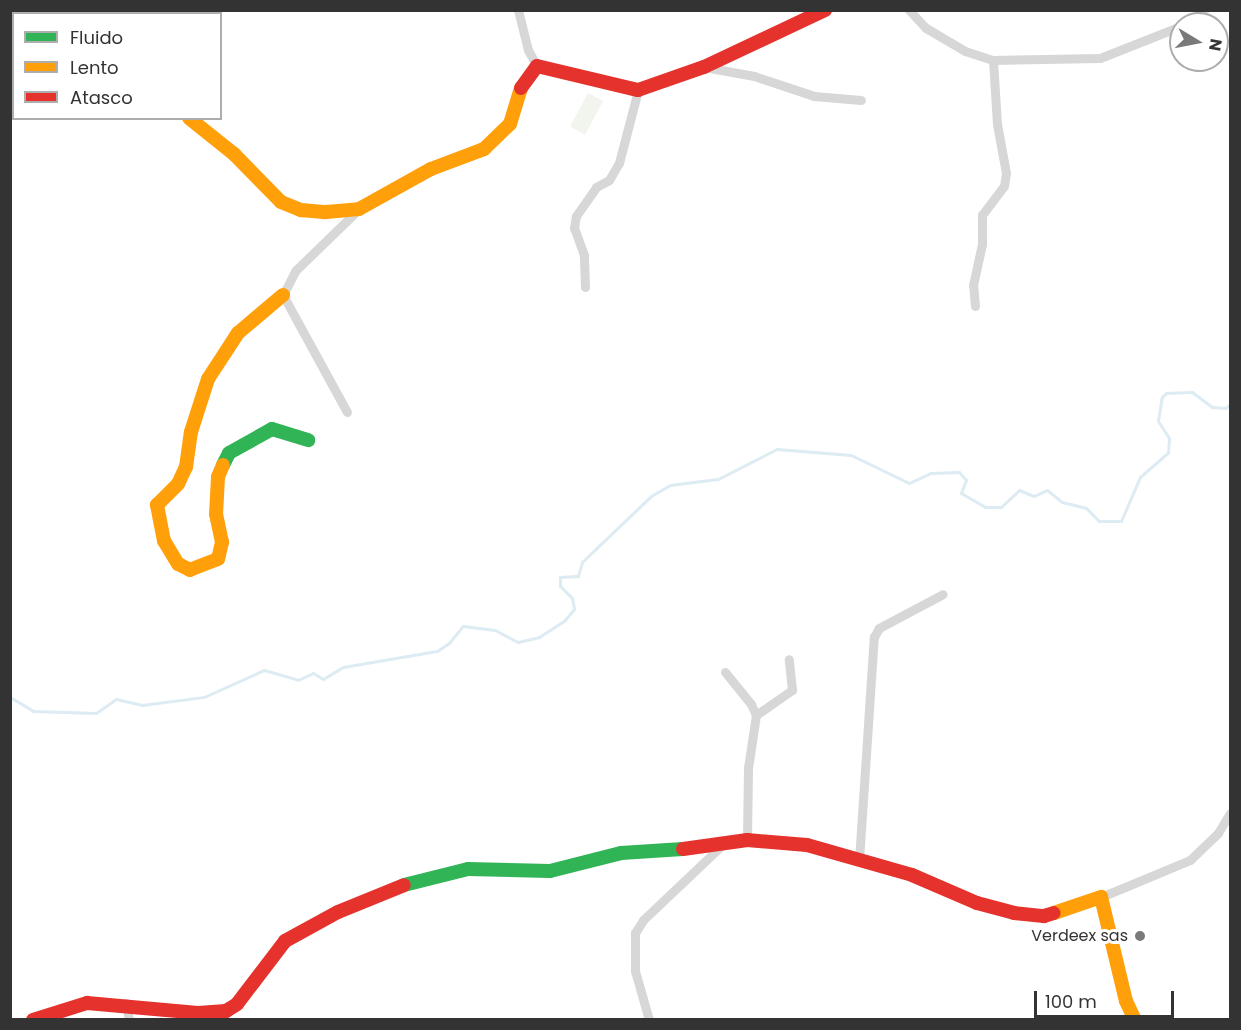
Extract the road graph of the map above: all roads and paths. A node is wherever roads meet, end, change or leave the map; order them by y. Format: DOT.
graph roads {
  1 [pos="518,10"];
  2 [pos="825,10"];
  3 [pos="909,10"];
  4 [pos="1169,31"];
  5 [pos="993,60"];
  6 [pos="537,66"];
  7 [pos="704,67"];
  8 [pos="638,90"];
  9 [pos="861,100"];
  10 [pos="192,120"];
  11 [pos="359,209"];
  12 [pos="585,287"];
  13 [pos="283,295"];
  14 [pos="975,306"];
  15 [pos="347,412"];
  16 [pos="308,440"];
  17 [pos="943,594"];
  18 [pos="789,658"];
  19 [pos="725,672"];
  20 [pos="756,715"];
  21 [pos="1230,813"];
  22 [pos="747,840"];
  23 [pos="722,846"];
  24 [pos="859,860"];
  25 [pos="1101,897"];
  26 [pos="126,1004"];
  27 [pos="33,1020"];
  28 [pos="129,1020"];
  29 [pos="649,1020"];
  30 [pos="1135,1020"];
  1 -- 6 [label="street"];
  2 -- 7 [label="street"];
  3 -- 5 [label="street"];
  4 -- 5 [label="street"];
  5 -- 14 [label="street"];
  6 -- 8 [label="street"];
  6 -- 11 [label="street"];
  7 -- 8 [label="street"];
  7 -- 9 [label="street"];
  8 -- 12 [label="street"];
  10 -- 11 [label="street"];
  11 -- 13 [label="street"];
  13 -- 15 [label="street"];
  13 -- 16 [label="street"];
  17 -- 24 [label="street"];
  18 -- 20 [label="street"];
  19 -- 20 [label="street"];
  20 -- 22 [label="street"];
  21 -- 25 [label="street"];
  22 -- 23 [label="street"];
  22 -- 24 [label="street"];
  23 -- 26 [label="street"];
  23 -- 29 [label="street"];
  24 -- 25 [label="street"];
  25 -- 30 [label="street"];
  26 -- 27 [label="street"];
  26 -- 28 [label="street"];
}
